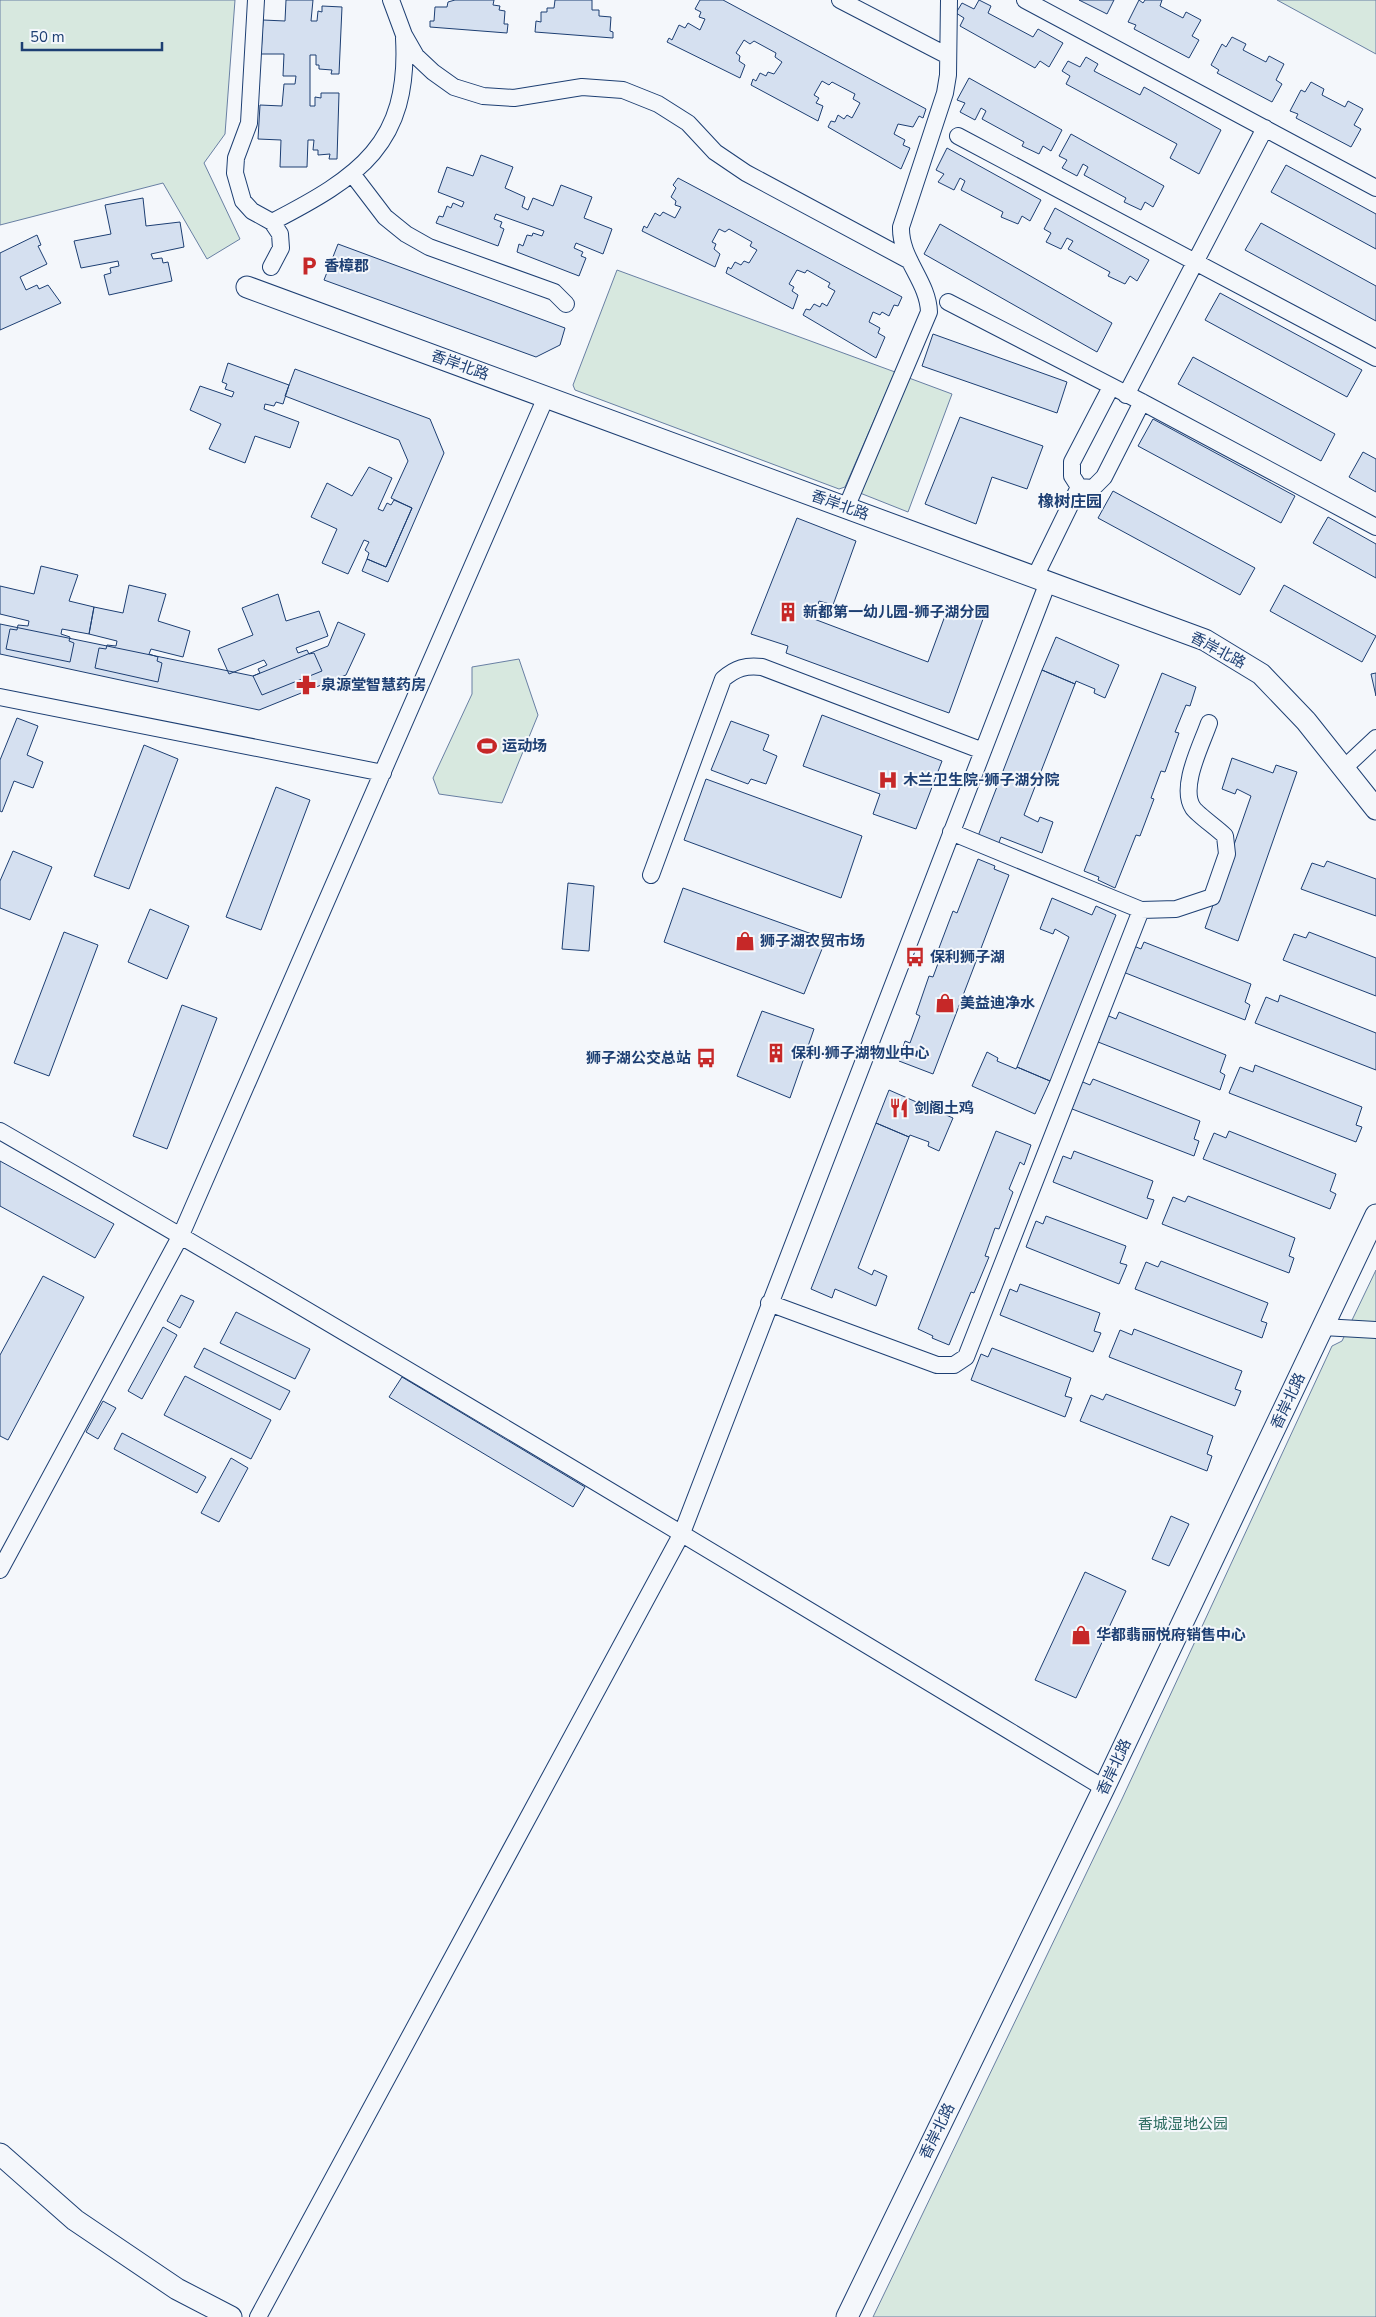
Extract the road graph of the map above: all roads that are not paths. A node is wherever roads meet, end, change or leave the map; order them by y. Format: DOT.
graph roads {
  1 [pos="256,0"];
  2 [pos="391,0"];
  3 [pos="840,0"];
  4 [pos="949,0"];
  5 [pos="1025,0"];
  6 [pos="404,35"];
  7 [pos="948,56"];
  8 [pos="1265,128"];
  9 [pos="958,136"];
  10 [pos="353,175"];
  11 [pos="1376,188"];
  12 [pos="272,222"];
  13 [pos="910,261"];
  14 [pos="1195,262"];
  15 [pos="270,267"];
  16 [pos="248,287"];
  17 [pos="948,302"];
  18 [pos="566,304"];
  19 [pos="1376,358"];
  20 [pos="1111,387"];
  21 [pos="1126,394"];
  22 [pos="546,397"];
  23 [pos="1142,402"];
  24 [pos="1079,487"];
  25 [pos="846,508"];
  26 [pos="1376,527"];
  27 [pos="1041,580"];
  28 [pos="0,697"];
  29 [pos="1209,723"];
  30 [pos="1376,738"];
  31 [pos="983,751"];
  32 [pos="1344,768"];
  33 [pos="382,773"];
  34 [pos="1376,809"];
  35 [pos="951,832"];
  36 [pos="651,875"];
  37 [pos="1141,910"];
  38 [pos="0,1131"];
  39 [pos="1376,1215"];
  40 [pos="181,1236"];
  41 [pos="769,1303"];
  42 [pos="1323,1327"];
  43 [pos="1376,1330"];
  44 [pos="682,1533"];
  45 [pos="0,1570"];
  46 [pos="1104,1788"];
  47 [pos="0,2154"];
  48 [pos="231,2317"];
  49 [pos="258,2317"];
  50 [pos="848,2317"];
  1 -- 12 [label="street"];
  2 -- 6 [label="street"];
  3 -- 7 [label="street"];
  4 -- 7 [label="street"];
  5 -- 8 [label="street"];
  6 -- 10 [label="street"];
  6 -- 13 [label="street"];
  7 -- 13 [label="street"];
  8 -- 11 [label="street"];
  8 -- 14 [label="street"];
  9 -- 14 [label="street"];
  10 -- 12 [label="street"];
  10 -- 18 [label="street"];
  12 -- 15 [label="street"];
  13 -- 25 [label="street"];
  14 -- 19 [label="street"];
  14 -- 21 [label="street"];
  16 -- 22 [label="street, 香岸北路"];
  17 -- 20 [label="street"];
  20 -- 21 [label="street"];
  20 -- 24 [label="street"];
  21 -- 23 [label="street"];
  22 -- 25 [label="street, 香岸北路"];
  22 -- 33 [label="street"];
  23 -- 24 [label="street"];
  23 -- 26 [label="street"];
  24 -- 27 [label="street"];
  25 -- 27 [label="street, 香岸北路"];
  27 -- 31 [label="street"];
  27 -- 32 [label="street, 香岸北路"];
  28 -- 33 [label="street"];
  29 -- 37 [label="street"];
  30 -- 32 [label="street"];
  31 -- 35 [label="street"];
  31 -- 36 [label="street"];
  32 -- 34 [label="street, 香岸北路"];
  33 -- 40 [label="street"];
  35 -- 37 [label="street"];
  35 -- 41 [label="street"];
  37 -- 41 [label="street"];
  38 -- 40 [label="street"];
  39 -- 42 [label="street, 香岸北路"];
  40 -- 44 [label="street"];
  40 -- 45 [label="street"];
  41 -- 44 [label="street"];
  42 -- 43 [label="street"];
  42 -- 46 [label="street, 香岸北路"];
  44 -- 46 [label="street"];
  44 -- 49 [label="street"];
  46 -- 50 [label="street, 香岸北路"];
  47 -- 48 [label="street"];
}
